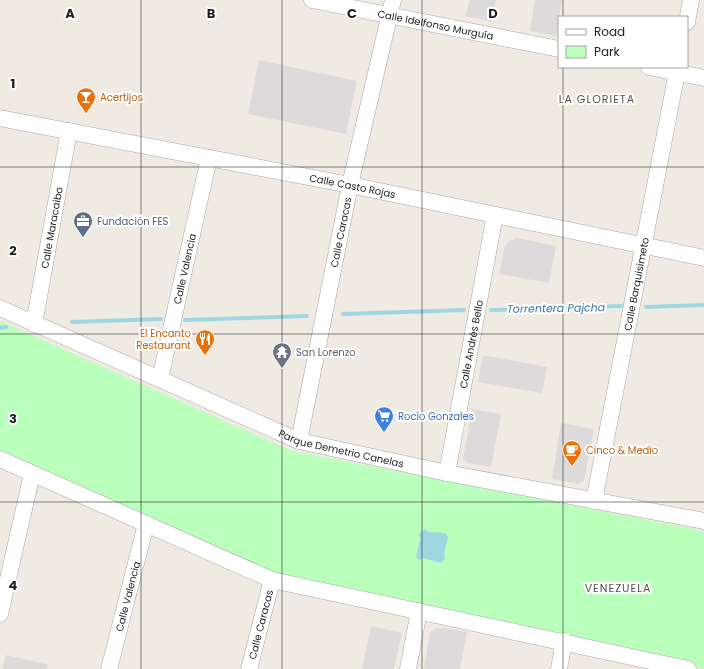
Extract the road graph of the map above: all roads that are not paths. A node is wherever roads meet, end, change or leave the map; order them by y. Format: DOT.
graph roads {
  1 [pos="312,0"];
  2 [pos="691,0"];
  3 [pos="391,7"];
  4 [pos="688,16"];
  5 [pos="558,49"];
  6 [pos="659,68"];
  7 [pos="678,70"];
  8 [pos="704,78"];
  9 [pos="0,118"];
  10 [pos="69,131"];
  11 [pos="209,158"];
  12 [pos="350,185"];
  13 [pos="495,215"];
  14 [pos="643,246"];
  15 [pos="704,258"];
  16 [pos="0,308"];
  17 [pos="34,324"];
  18 [pos="160,379"];
  19 [pos="299,441"];
  20 [pos="0,459"];
  21 [pos="447,473"];
  22 [pos="32,474"];
  23 [pos="594,501"];
  24 [pos="704,521"];
  25 [pos="146,524"];
  26 [pos="272,580"];
  27 [pos="419,611"];
  28 [pos="0,614"];
  29 [pos="564,642"];
  30 [pos="109,669"];
  31 [pos="249,669"];
  32 [pos="408,669"];
  33 [pos="559,669"];
  34 [pos="688,669"];
  1 -- 3 [label="street, Calle Idelfonso Murguía"];
  2 -- 4 [label="street"];
  3 -- 5 [label="street, Calle Idelfonso Murguía"];
  3 -- 12 [label="street, Calle Caracas"];
  6 -- 7 [label="street"];
  7 -- 8 [label="street"];
  7 -- 14 [label="street, Calle Barquisimeto"];
  9 -- 10 [label="street, Calle Casto Rojas"];
  10 -- 11 [label="street, Calle Casto Rojas"];
  10 -- 17 [label="street, Calle Maracaibo"];
  11 -- 12 [label="street, Calle Casto Rojas"];
  11 -- 18 [label="street, Calle Valencia"];
  12 -- 13 [label="street, Calle Casto Rojas"];
  12 -- 19 [label="street, Calle Caracas"];
  13 -- 14 [label="street, Calle Casto Rojas"];
  13 -- 21 [label="street, Calle Andrés Bello"];
  14 -- 15 [label="street, Calle Casto Rojas"];
  14 -- 23 [label="street, Calle Barquisimeto"];
  16 -- 17 [label="street, Parque Demetrio Canelas"];
  17 -- 18 [label="street, Parque Demetrio Canelas"];
  18 -- 19 [label="street, Parque Demetrio Canelas"];
  19 -- 21 [label="street, Parque Demetrio Canelas"];
  20 -- 22 [label="street"];
  21 -- 23 [label="street, Parque Demetrio Canelas"];
  22 -- 25 [label="street"];
  22 -- 28 [label="street"];
  23 -- 24 [label="street, Parque Demetrio Canelas"];
  25 -- 26 [label="street"];
  25 -- 30 [label="street, Calle Valencia"];
  26 -- 27 [label="street"];
  26 -- 31 [label="street, Calle Caracas"];
  27 -- 29 [label="street"];
  27 -- 32 [label="street"];
  29 -- 33 [label="street"];
  29 -- 34 [label="street"];
}
